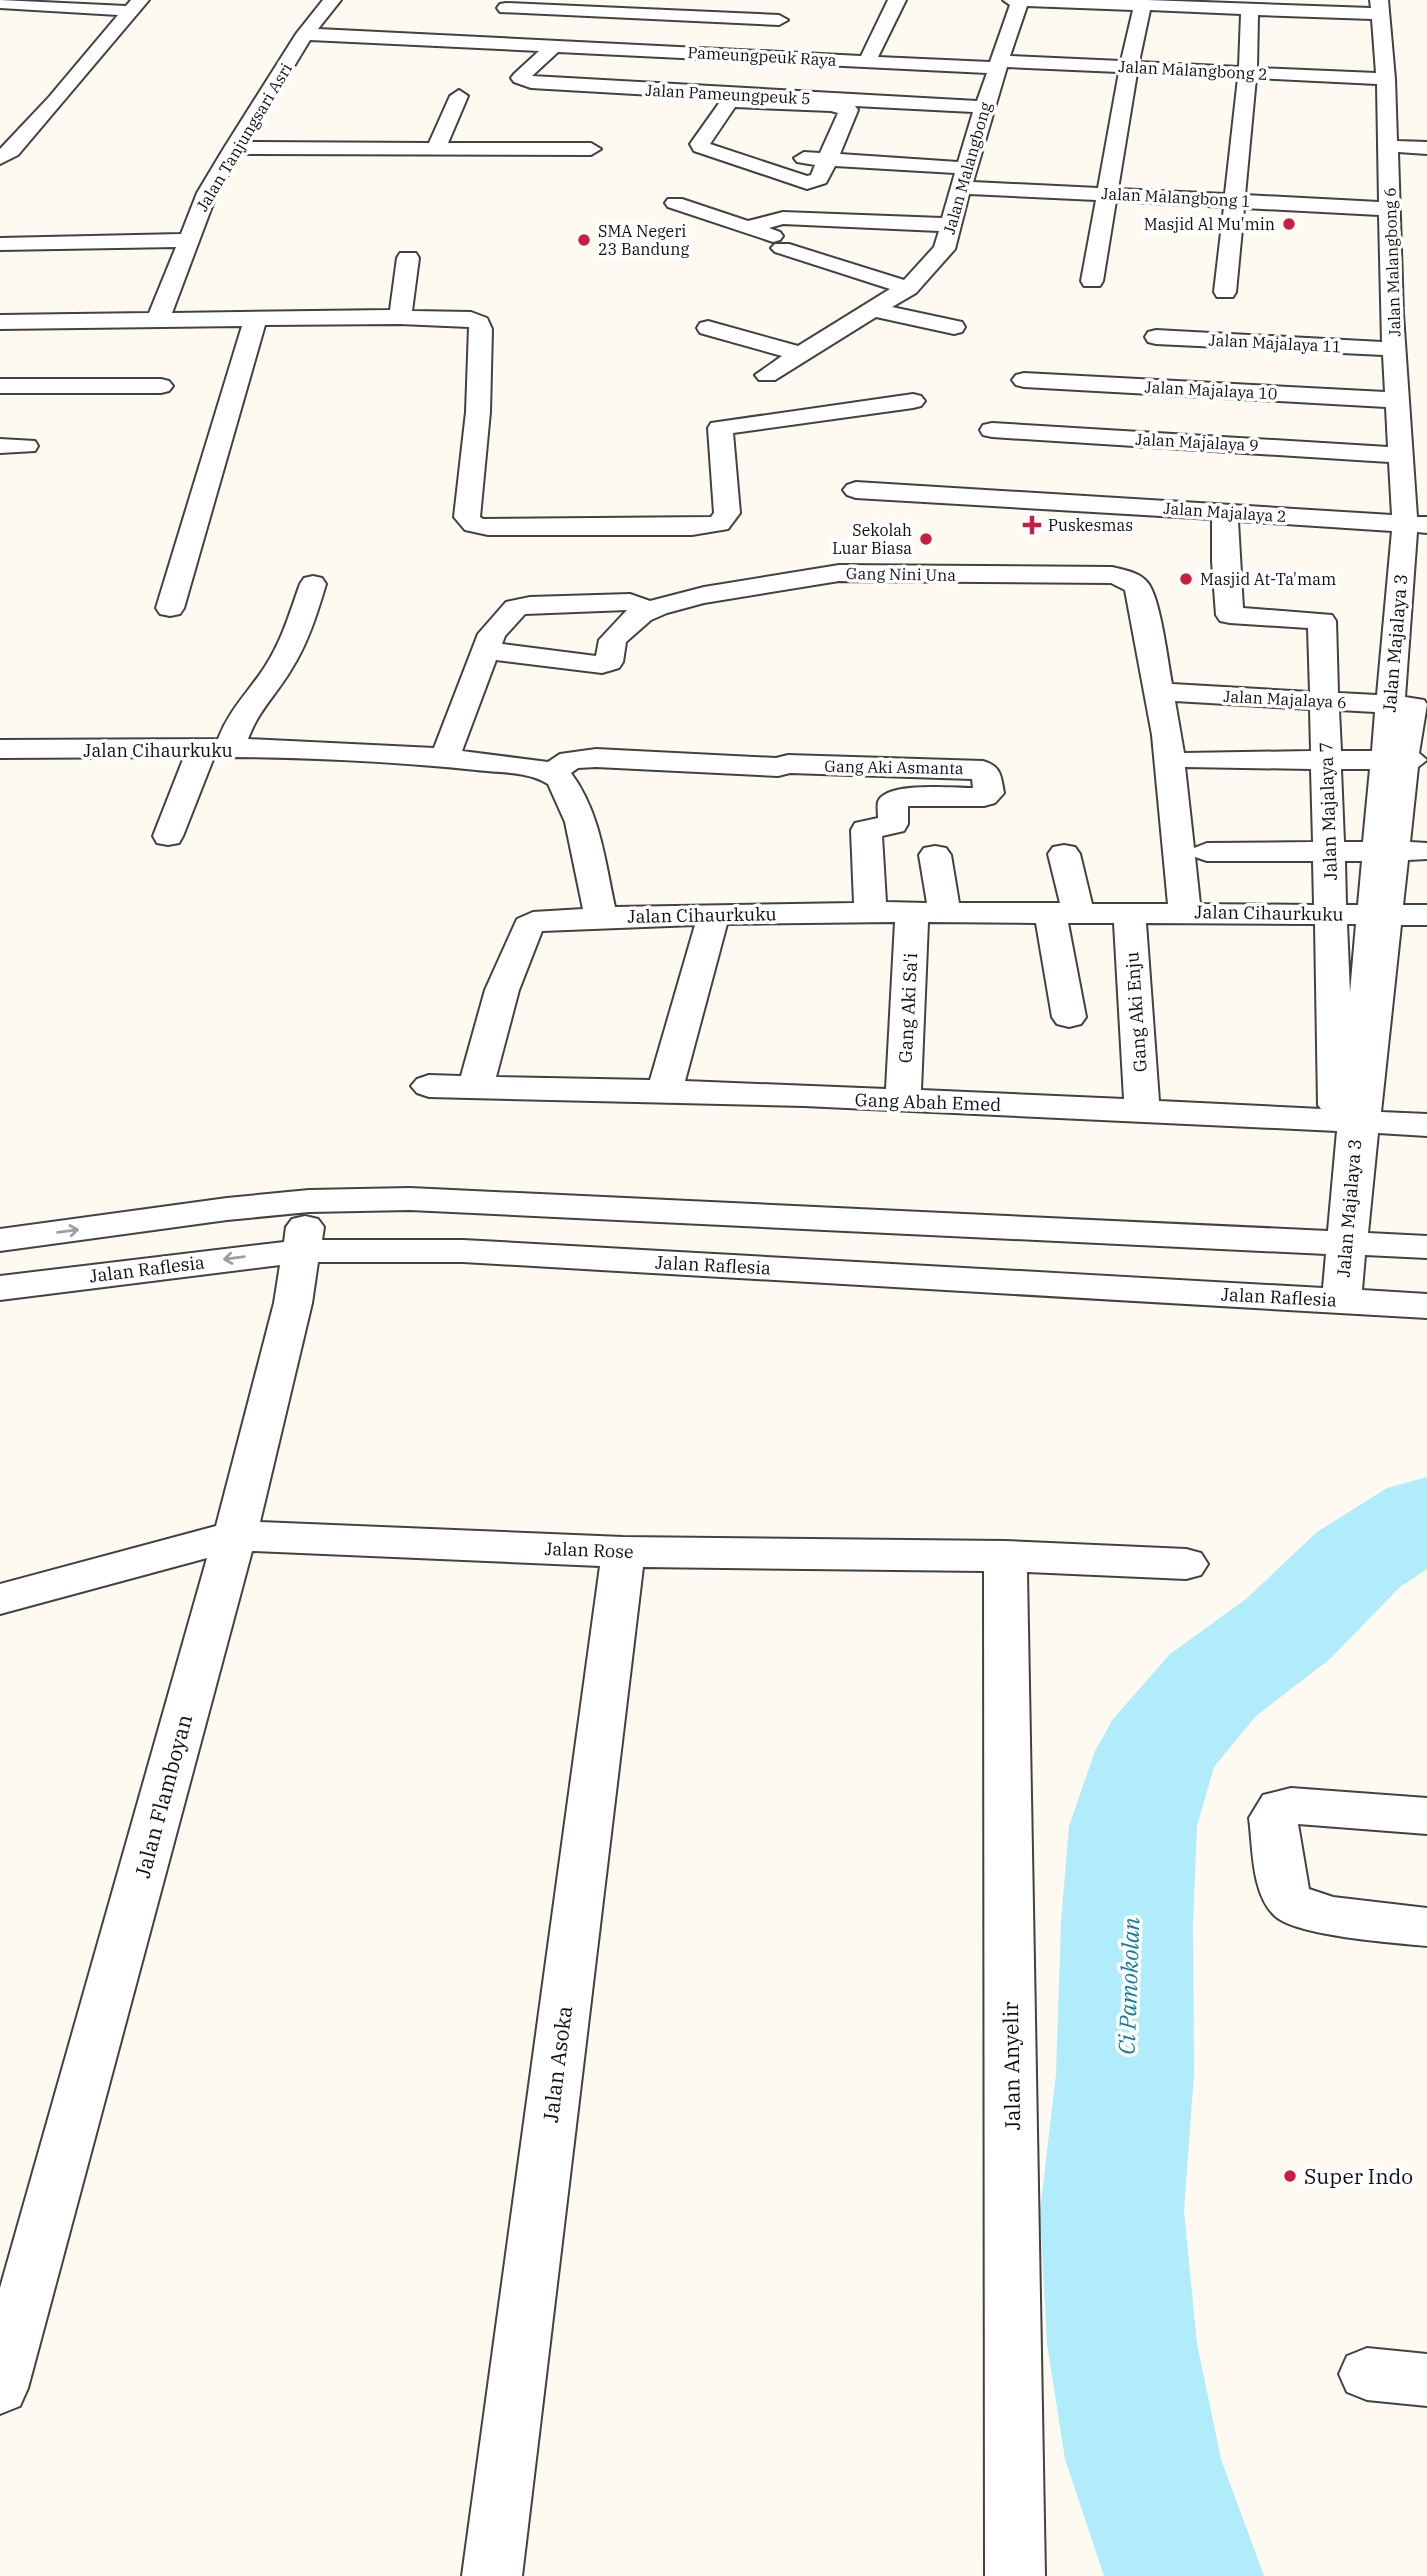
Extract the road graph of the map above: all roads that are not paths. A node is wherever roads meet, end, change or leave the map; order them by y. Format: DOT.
graph roads {
  1 [pos="332,0"];
  2 [pos="792,0"];
  3 [pos="897,0"];
  4 [pos="1012,0"];
  5 [pos="1020,0"];
  6 [pos="0,2"];
  7 [pos="509,4"];
  8 [pos="135,5"];
  9 [pos="1143,6"];
  10 [pos="1380,7"];
  11 [pos="1250,10"];
  12 [pos="305,34"];
  13 [pos="770,38"];
  14 [pos="481,42"];
  15 [pos="554,46"];
  16 [pos="867,61"];
  17 [pos="999,64"];
  18 [pos="1130,67"];
  19 [pos="1248,72"];
  20 [pos="1386,79"];
  21 [pos="459,96"];
  22 [pos="984,107"];
  23 [pos="1387,146"];
  24 [pos="234,148"];
  25 [pos="1427,148"];
  26 [pos="436,149"];
  27 [pos="591,149"];
  28 [pos="0,158"];
  29 [pos="827,163"];
  30 [pos="963,176"];
  31 [pos="1106,194"];
  32 [pos="1235,200"];
  33 [pos="675,203"];
  34 [pos="1391,209"];
  35 [pos="950,225"];
  36 [pos="748,228"];
  37 [pos="187,240"];
  38 [pos="0,244"];
  39 [pos="408,258"];
  40 [pos="1092,281"];
  41 [pos="908,288"];
  42 [pos="1225,292"];
  43 [pos="874,310"];
  44 [pos="400,317"];
  45 [pos="158,320"];
  46 [pos="255,320"];
  47 [pos="0,322"];
  48 [pos="954,327"];
  49 [pos="708,328"];
  50 [pos="1156,337"];
  51 [pos="1394,349"];
  52 [pos="801,354"];
  53 [pos="767,375"];
  54 [pos="1024,380"];
  55 [pos="0,386"];
  56 [pos="161,386"];
  57 [pos="1397,400"];
  58 [pos="913,401"];
  59 [pos="992,430"];
  60 [pos="0,446"];
  61 [pos="26,446"];
  62 [pos="1402,455"];
  63 [pos="856,491"];
  64 [pos="1225,512"];
  65 [pos="1416,524"];
  66 [pos="313,584"];
  67 [pos="170,608"];
  68 [pos="641,614"];
  69 [pos="487,651"];
  70 [pos="1161,692"];
  71 [pos="1418,706"];
  72 [pos="0,749"];
  73 [pos="216,750"];
  74 [pos="445,757"];
  75 [pos="1192,760"];
  76 [pos="1414,760"];
  77 [pos="552,773"];
  78 [pos="168,836"];
  79 [pos="1207,852"];
  80 [pos="1064,854"];
  81 [pos="935,855"];
  82 [pos="1425,859"];
  83 [pos="870,912"];
  84 [pos="1129,912"];
  85 [pos="1185,912"];
  86 [pos="929,913"];
  87 [pos="1064,913"];
  88 [pos="714,914"];
  89 [pos="1427,915"];
  90 [pos="607,917"];
  91 [pos="1069,1017"];
  92 [pos="429,1086"];
  93 [pos="476,1087"];
  94 [pos="665,1091"];
  95 [pos="903,1102"];
  96 [pos="1142,1112"];
  97 [pos="1427,1125"];
  98 [pos="309,1201"];
  99 [pos="0,1240"];
  100 [pos="1427,1247"];
  101 [pos="302,1251"];
  102 [pos="0,1288"];
  103 [pos="1341,1301"];
  104 [pos="1427,1306"];
  105 [pos="235,1536"];
  106 [pos="623,1552"];
  107 [pos="1005,1556"];
  108 [pos="1186,1564"];
  109 [pos="0,1599"];
  110 [pos="1427,1816"];
  111 [pos="1427,1927"];
  112 [pos="1367,2374"];
  113 [pos="1427,2380"];
  114 [pos="0,2388"];
  115 [pos="492,2576"];
  116 [pos="1015,2576"];
  1 -- 12 [label="street, Jalan Tanjungsari Asri"];
  2 -- 13 [label="street"];
  3 -- 16 [label="street"];
  4 -- 5 [label="street"];
  5 -- 9 [label="street"];
  5 -- 17 [label="street, Jalan Malangbong"];
  6 -- 8 [label="street"];
  7 -- 13 [label="street"];
  7 -- 14 [label="street"];
  8 -- 28 [label="street"];
  9 -- 11 [label="street"];
  9 -- 18 [label="street"];
  10 -- 11 [label="street"];
  10 -- 20 [label="street, Jalan Malangbong 6"];
  11 -- 19 [label="street"];
  12 -- 14 [label="street"];
  12 -- 24 [label="street, Jalan Tanjungsari Asri"];
  13 -- 15 [label="street, Pameungpeuk Raya"];
  13 -- 16 [label="street, Pameungpeuk Raya"];
  14 -- 15 [label="street, Pameungpeuk Raya"];
  15 -- 22 [label="street, Jalan Pameungpeuk 5"];
  16 -- 17 [label="street, Pameungpeuk Raya"];
  17 -- 18 [label="street, Jalan Malangbong 2"];
  17 -- 22 [label="street, Jalan Malangbong"];
  18 -- 19 [label="street, Jalan Malangbong 2"];
  18 -- 31 [label="street"];
  19 -- 20 [label="street, Jalan Malangbong 2"];
  19 -- 32 [label="street"];
  20 -- 23 [label="street, Jalan Malangbong 6"];
  21 -- 26 [label="street"];
  22 -- 30 [label="street, Jalan Malangbong"];
  23 -- 25 [label="street"];
  23 -- 34 [label="street, Jalan Malangbong 6"];
  24 -- 26 [label="street"];
  24 -- 37 [label="street, Jalan Tanjungsari Asri"];
  26 -- 27 [label="street"];
  29 -- 29 [label="street"];
  29 -- 30 [label="street, Jalan Malangbong 1"];
  30 -- 31 [label="street, Jalan Malangbong 1"];
  30 -- 35 [label="street, Jalan Malangbong"];
  31 -- 32 [label="street, Jalan Malangbong 1"];
  31 -- 40 [label="street"];
  32 -- 34 [label="street, Jalan Malangbong 1"];
  32 -- 42 [label="street"];
  33 -- 36 [label="street"];
  34 -- 51 [label="street, Jalan Malangbong 6"];
  35 -- 36 [label="street"];
  35 -- 41 [label="street, Jalan Malangbong"];
  36 -- 41 [label="street"];
  37 -- 38 [label="street"];
  37 -- 45 [label="street, Jalan Tanjungsari Asri"];
  39 -- 44 [label="street"];
  41 -- 43 [label="street, Jalan Malangbong"];
  43 -- 48 [label="street"];
  43 -- 52 [label="street, Jalan Malangbong"];
  44 -- 46 [label="street"];
  44 -- 58 [label="street"];
  45 -- 46 [label="street"];
  45 -- 47 [label="street"];
  46 -- 67 [label="street"];
  49 -- 52 [label="street"];
  50 -- 51 [label="street, Jalan Majalaya 11"];
  51 -- 57 [label="street, Jalan Malangbong 6"];
  52 -- 53 [label="street, Jalan Malangbong"];
  54 -- 57 [label="street, Jalan Majalaya 10"];
  55 -- 56 [label="street"];
  57 -- 62 [label="street, Jalan Malangbong 6"];
  59 -- 62 [label="street, Jalan Majalaya 9"];
  60 -- 61 [label="street"];
  62 -- 65 [label="street, Jalan Malangbong 6"];
  63 -- 64 [label="street, Jalan Majalaya 2"];
  64 -- 65 [label="street, Jalan Majalaya 2"];
  64 -- 103 [label="street, Jalan Majalaya 7"];
  65 -- 103 [label="street, Jalan Majalaya 3"];
  66 -- 73 [label="street"];
  68 -- 69 [label="street"];
  68 -- 69 [label="street"];
  68 -- 70 [label="street, Gang Nini Una"];
  69 -- 74 [label="street"];
  70 -- 71 [label="street, Jalan Majalaya 6"];
  70 -- 85 [label="street, Gang Nini Una"];
  71 -- 76 [label="street, Jalan Majalaya 3"];
  71 -- 103 [label="street, Jalan Majalaya 3"];
  72 -- 73 [label="street, Jalan Cihaurkuku"];
  73 -- 74 [label="street, Jalan Cihaurkuku"];
  73 -- 78 [label="street"];
  74 -- 77 [label="street, Jalan Cihaurkuku"];
  75 -- 76 [label="street"];
  76 -- 82 [label="street, Jalan Majalaya 3"];
  77 -- 83 [label="street, Gang Aki Asmanta"];
  77 -- 90 [label="street, Jalan Cihaurkuku"];
  79 -- 82 [label="street"];
  80 -- 87 [label="street"];
  81 -- 86 [label="street, Gang Aki Sa'i"];
  83 -- 86 [label="street, Jalan Cihaurkuku"];
  83 -- 88 [label="street, Jalan Cihaurkuku"];
  84 -- 85 [label="street, Jalan Cihaurkuku"];
  84 -- 87 [label="street, Jalan Cihaurkuku"];
  84 -- 96 [label="street, Gang Aki Enju"];
  85 -- 89 [label="street, Jalan Cihaurkuku"];
  86 -- 87 [label="street, Jalan Cihaurkuku"];
  86 -- 95 [label="street, Gang Aki Sa'i"];
  87 -- 91 [label="street"];
  88 -- 90 [label="street, Jalan Cihaurkuku"];
  88 -- 94 [label="street"];
  90 -- 93 [label="street"];
  92 -- 93 [label="street, Gang Abah Emed"];
  93 -- 94 [label="street, Gang Abah Emed"];
  94 -- 95 [label="street, Gang Abah Emed"];
  95 -- 96 [label="street, Gang Abah Emed"];
  96 -- 97 [label="street, Gang Abah Emed"];
  99 -- 98 [label="street, one-way"];
  98 -- 100 [label="street"];
  98 -- 101 [label="street, Jalan Flamboyan"];
  101 -- 102 [label="street, Jalan Raflesia, one-way"];
  101 -- 103 [label="street, Jalan Raflesia"];
  101 -- 105 [label="street, Jalan Flamboyan"];
  103 -- 104 [label="street, Jalan Raflesia"];
  105 -- 106 [label="street, Jalan Rose"];
  105 -- 109 [label="street, Jalan Rose"];
  105 -- 114 [label="street, Jalan Flamboyan"];
  106 -- 107 [label="street, Jalan Rose"];
  106 -- 115 [label="street, Jalan Asoka"];
  107 -- 108 [label="street, Jalan Rose"];
  107 -- 116 [label="street, Jalan Anyelir"];
  110 -- 111 [label="street"];
  112 -- 113 [label="street"];
}
